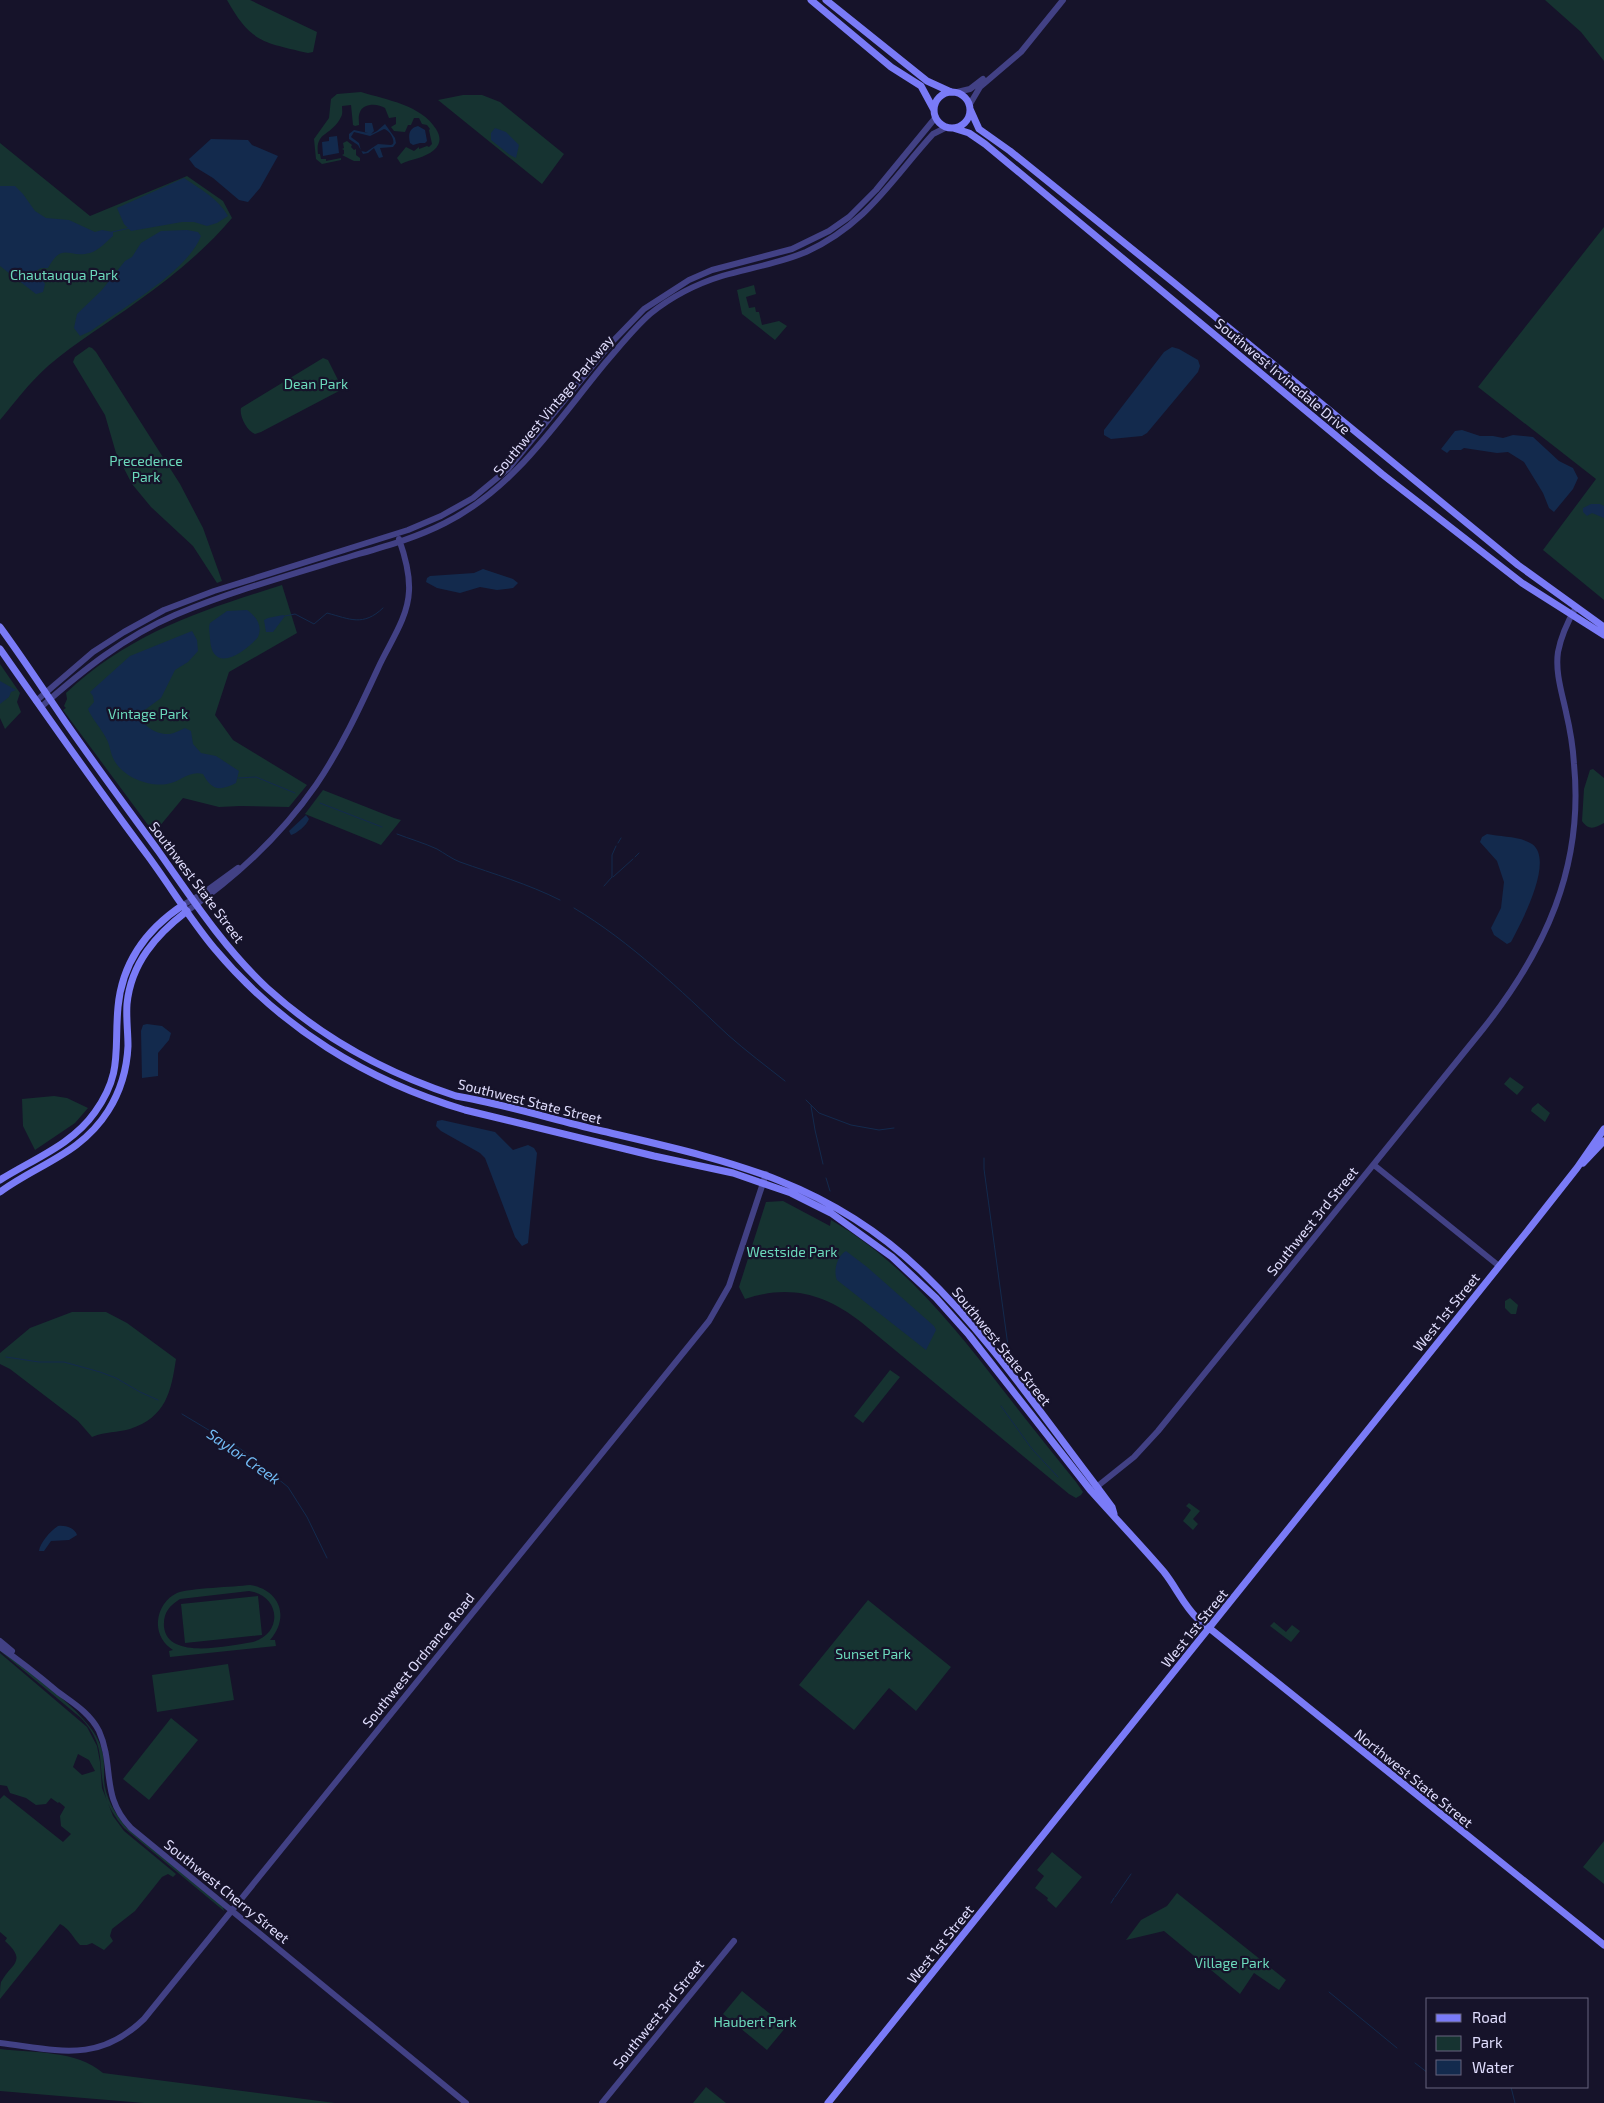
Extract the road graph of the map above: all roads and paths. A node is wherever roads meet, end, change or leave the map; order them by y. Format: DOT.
graph roads {
  1 [pos="811,0"];
  2 [pos="826,0"];
  3 [pos="1063,0"];
  4 [pos="1001,68"];
  5 [pos="954,92"];
  6 [pos="970,107"];
  7 [pos="935,114"];
  8 [pos="950,127"];
  9 [pos="397,533"];
  10 [pos="400,541"];
  11 [pos="1576,607"];
  12 [pos="1572,614"];
  13 [pos="0,627"];
  14 [pos="1604,627"];
  15 [pos="1604,635"];
  16 [pos="0,649"];
  17 [pos="48,696"];
  18 [pos="39,704"];
  19 [pos="195,901"];
  20 [pos="185,908"];
  21 [pos="1604,1129"];
  22 [pos="1604,1141"];
  23 [pos="1374,1165"];
  24 [pos="1577,1168"];
  25 [pos="766,1174"];
  26 [pos="0,1180"];
  27 [pos="763,1182"];
  28 [pos="0,1192"];
  29 [pos="1499,1266"];
  30 [pos="1097,1487"];
  31 [pos="1090,1491"];
  32 [pos="1114,1515"];
  33 [pos="1209,1629"];
  34 [pos="0,1641"];
  35 [pos="0,1647"];
  36 [pos="24,1664"];
  37 [pos="232,1910"];
  38 [pos="734,1940"];
  39 [pos="1604,1945"];
  40 [pos="0,2043"];
  41 [pos="466,2103"];
  42 [pos="602,2103"];
  43 [pos="828,2103"];
  1 -- 7 [label="main road, Southwest Irvinedale Drive"];
  2 -- 5 [label="main road, Southwest Irvinedale Drive"];
  3 -- 4 [label="street"];
  4 -- 5 [label="street"];
  4 -- 6 [label="street"];
  5 -- 6 [label="main road, Southwest Irvinedale Drive"];
  5 -- 7 [label="main road"];
  6 -- 8 [label="main road"];
  6 -- 11 [label="main road, Southwest Irvinedale Drive"];
  7 -- 8 [label="main road, Southwest Irvinedale Drive"];
  7 -- 9 [label="street, Southwest Vintage Parkway"];
  8 -- 10 [label="street, Southwest Vintage Parkway"];
  8 -- 12 [label="main road, Southwest Irvinedale Drive"];
  9 -- 10 [label="street"];
  9 -- 17 [label="street, Southwest Vintage Parkway"];
  10 -- 17 [label="street, Southwest Vintage Parkway"];
  10 -- 19 [label="street"];
  11 -- 12 [label="street, Southwest 3rd Street"];
  11 -- 14 [label="main road, Southwest Irvinedale Drive"];
  12 -- 15 [label="main road, Southwest Irvinedale Drive"];
  12 -- 23 [label="street, Southwest 3rd Street"];
  13 -- 17 [label="main road, Southwest State Street"];
  16 -- 18 [label="main road, Southwest State Street"];
  17 -- 18 [label="street, Southwest Vintage Parkway"];
  17 -- 19 [label="main road, Southwest State Street"];
  18 -- 20 [label="main road, Southwest State Street"];
  19 -- 20 [label="street"];
  19 -- 25 [label="main road, Southwest State Street"];
  20 -- 26 [label="main road"];
  20 -- 27 [label="main road, Southwest State Street"];
  20 -- 28 [label="main road"];
  21 -- 24 [label="main road, West 1st Street"];
  22 -- 24 [label="main road, West 1st Street"];
  23 -- 29 [label="street"];
  23 -- 30 [label="street, Southwest 3rd Street"];
  24 -- 29 [label="main road, West 1st Street"];
  25 -- 27 [label="street, Southwest Ordnance Road"];
  25 -- 30 [label="main road, Southwest State Street"];
  27 -- 31 [label="main road, Southwest State Street"];
  27 -- 37 [label="street, Southwest Ordnance Road"];
  29 -- 33 [label="main road, West 1st Street"];
  30 -- 31 [label="street, Southwest 3rd Street"];
  30 -- 32 [label="main road, Southwest State Street"];
  31 -- 32 [label="main road, Southwest State Street"];
  32 -- 33 [label="main road, Southwest State Street"];
  33 -- 39 [label="main road, Northwest State Street"];
  33 -- 43 [label="main road, West 1st Street"];
  34 -- 36 [label="street, Southwest Cherry Street"];
  35 -- 36 [label="street, Southwest Cherry Street"];
  36 -- 37 [label="street, Southwest Cherry Street"];
  37 -- 40 [label="street, Southwest Ordnance Road"];
  37 -- 41 [label="street, Southwest Cherry Street"];
  38 -- 42 [label="street, Southwest 3rd Street"];
}
